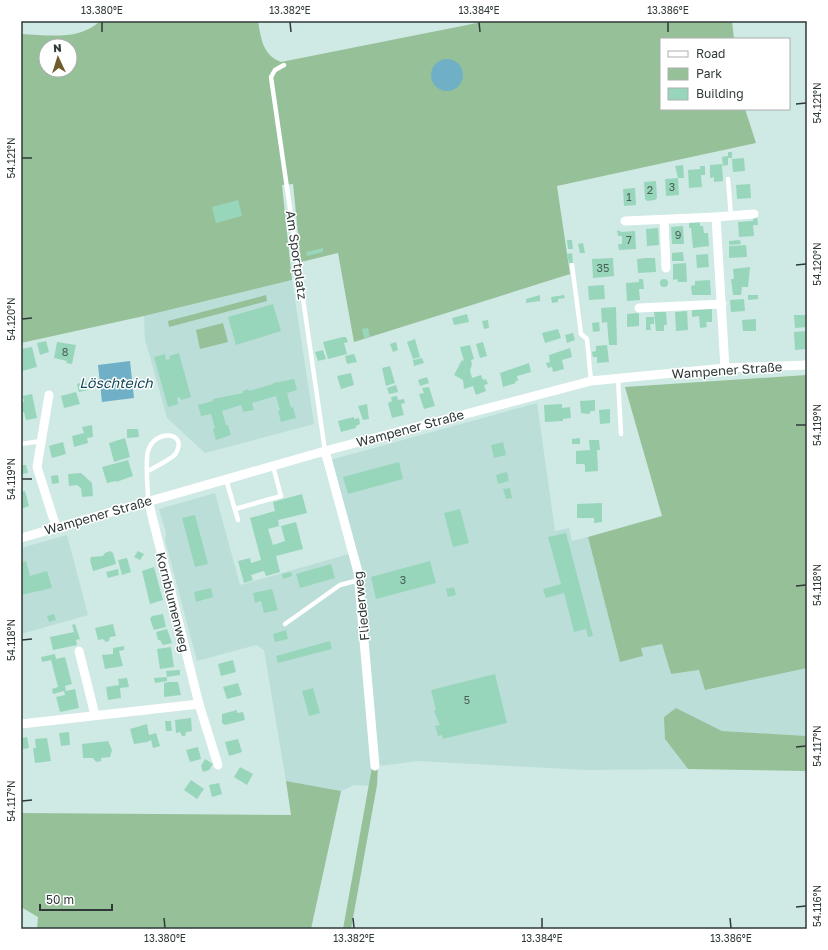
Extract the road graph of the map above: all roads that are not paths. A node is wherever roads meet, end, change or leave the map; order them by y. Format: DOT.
graph roads {
  1 [pos="284,65"];
  2 [pos="728,179"];
  3 [pos="754,214"];
  4 [pos="731,216"];
  5 [pos="716,218"];
  6 [pos="664,220"];
  7 [pos="625,221"];
  8 [pos="572,265"];
  9 [pos="666,268"];
  10 [pos="722,304"];
  11 [pos="639,308"];
  12 [pos="807,365"];
  13 [pos="725,368"];
  14 [pos="618,378"];
  15 [pos="591,381"];
  16 [pos="49,394"];
  17 [pos="621,434"];
  18 [pos="41,441"];
  19 [pos="21,444"];
  20 [pos="325,450"];
  21 [pos="273,466"];
  22 [pos="148,471"];
  23 [pos="226,479"];
  24 [pos="148,500"];
  25 [pos="235,509"];
  26 [pos="238,520"];
  27 [pos="56,527"];
  28 [pos="21,538"];
  29 [pos="359,580"];
  30 [pos="285,624"];
  31 [pos="79,651"];
  32 [pos="199,704"];
  33 [pos="95,715"];
  34 [pos="21,724"];
  35 [pos="218,765"];
  36 [pos="375,766"];
  1 -- 20 [label="lane, Am Sportplatz"];
  2 -- 4 [label="lane"];
  3 -- 4 [label="street"];
  4 -- 5 [label="street"];
  5 -- 6 [label="street"];
  5 -- 10 [label="street"];
  6 -- 7 [label="street"];
  6 -- 9 [label="street"];
  8 -- 15 [label="lane"];
  10 -- 11 [label="street"];
  10 -- 13 [label="street"];
  12 -- 13 [label="street, Wampener Straße"];
  13 -- 14 [label="street, Wampener Straße"];
  14 -- 15 [label="street, Wampener Straße"];
  14 -- 17 [label="lane"];
  15 -- 20 [label="street, Wampener Straße"];
  16 -- 18 [label="street"];
  18 -- 19 [label="lane"];
  18 -- 27 [label="street"];
  20 -- 21 [label="street, Wampener Straße"];
  20 -- 29 [label="street, Fliederweg"];
  21 -- 23 [label="street, Wampener Straße"];
  21 -- 25 [label="lane"];
  22 -- 22 [label="lane"];
  22 -- 24 [label="lane"];
  23 -- 24 [label="street, Wampener Straße"];
  23 -- 25 [label="lane"];
  24 -- 27 [label="street, Wampener Straße"];
  24 -- 32 [label="street, Kornblumenweg"];
  25 -- 26 [label="lane"];
  27 -- 28 [label="street, Wampener Straße"];
  29 -- 30 [label="lane"];
  29 -- 36 [label="street, Fliederweg"];
  31 -- 33 [label="street"];
  32 -- 33 [label="street"];
  32 -- 35 [label="street, Kornblumenweg"];
  33 -- 34 [label="street"];
}
